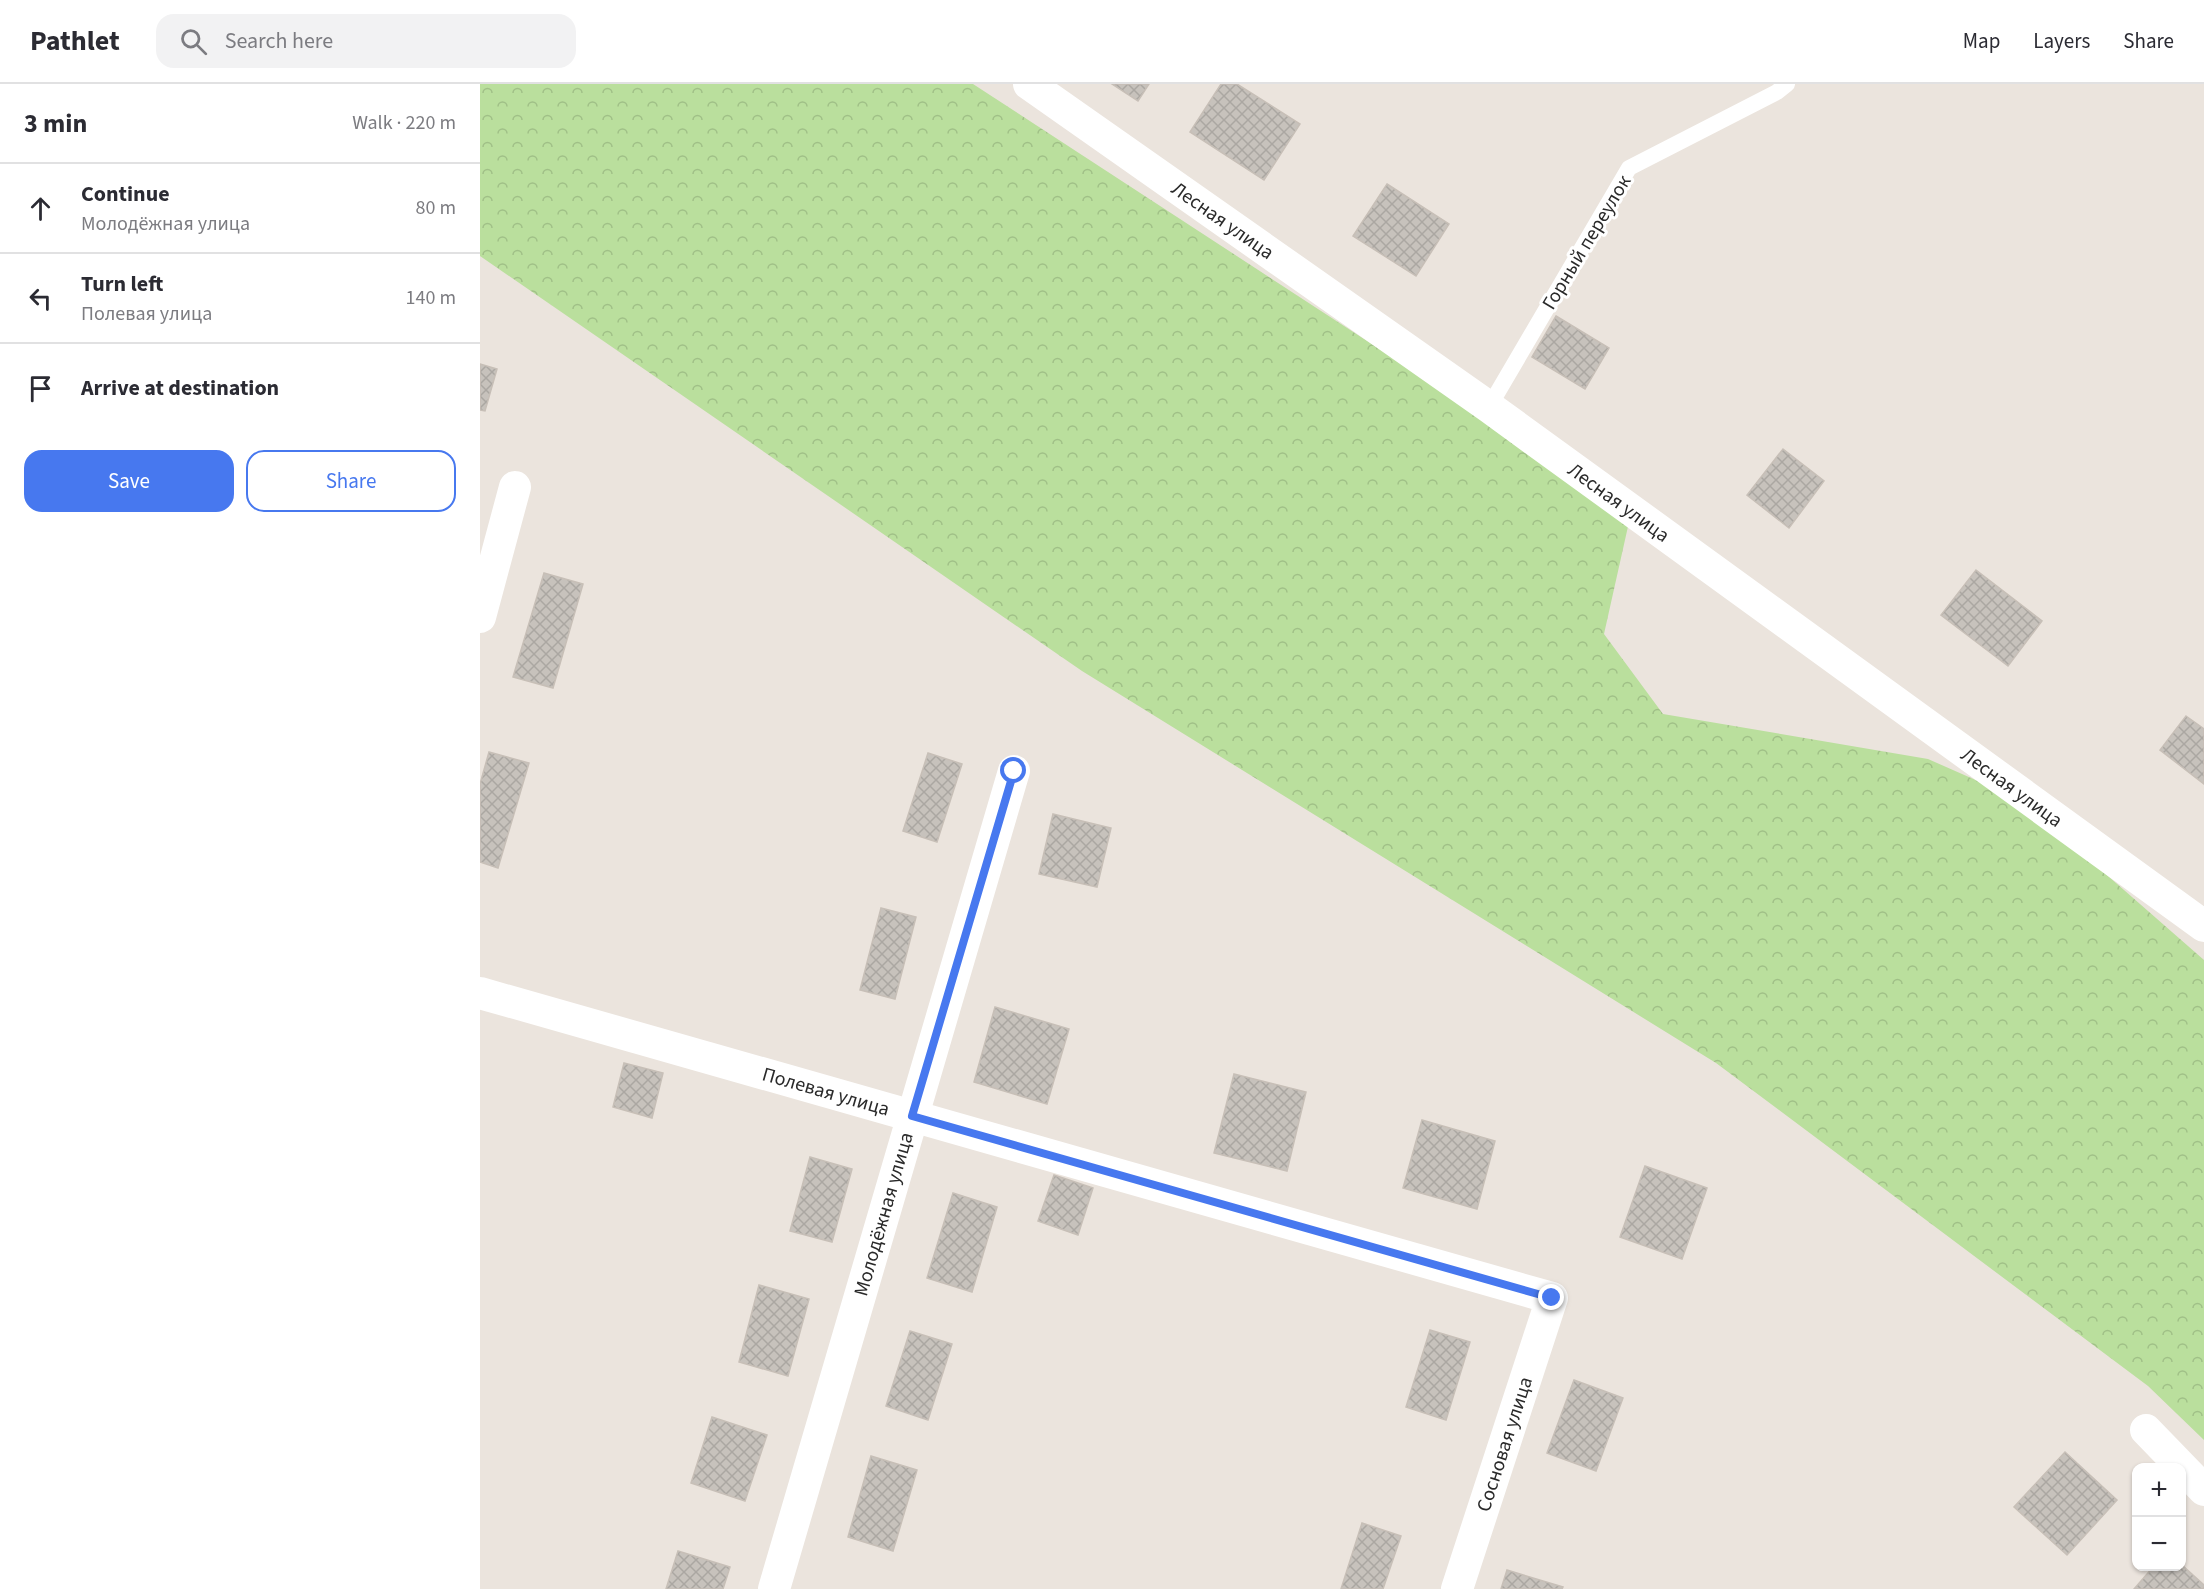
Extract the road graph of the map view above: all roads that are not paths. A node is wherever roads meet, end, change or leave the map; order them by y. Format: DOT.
graph roads {
  1 [pos="1029,84"];
  2 [pos="1787,84"];
  3 [pos="1489,407"];
  4 [pos="515,487"];
  5 [pos="480,617"];
  6 [pos="1014,771"];
  7 [pos="2204,926"];
  8 [pos="480,993"];
  9 [pos="912,1116"];
  10 [pos="1552,1298"];
  11 [pos="2146,1430"];
  12 [pos="2204,1490"];
  13 [pos="774,1589"];
  14 [pos="1457,1589"];
  1 -- 3 [label="street, Лесная улица"];
  2 -- 3 [label="lane, Горный переулок"];
  3 -- 7 [label="street, Лесная улица"];
  4 -- 5 [label="street"];
  6 -- 9 [label="street, Молодёжная улица"];
  8 -- 9 [label="street, Полевая улица"];
  9 -- 10 [label="street, Полевая улица"];
  9 -- 13 [label="street, Молодёжная улица"];
  10 -- 14 [label="street, Сосновая улица"];
  11 -- 12 [label="street"];
}
